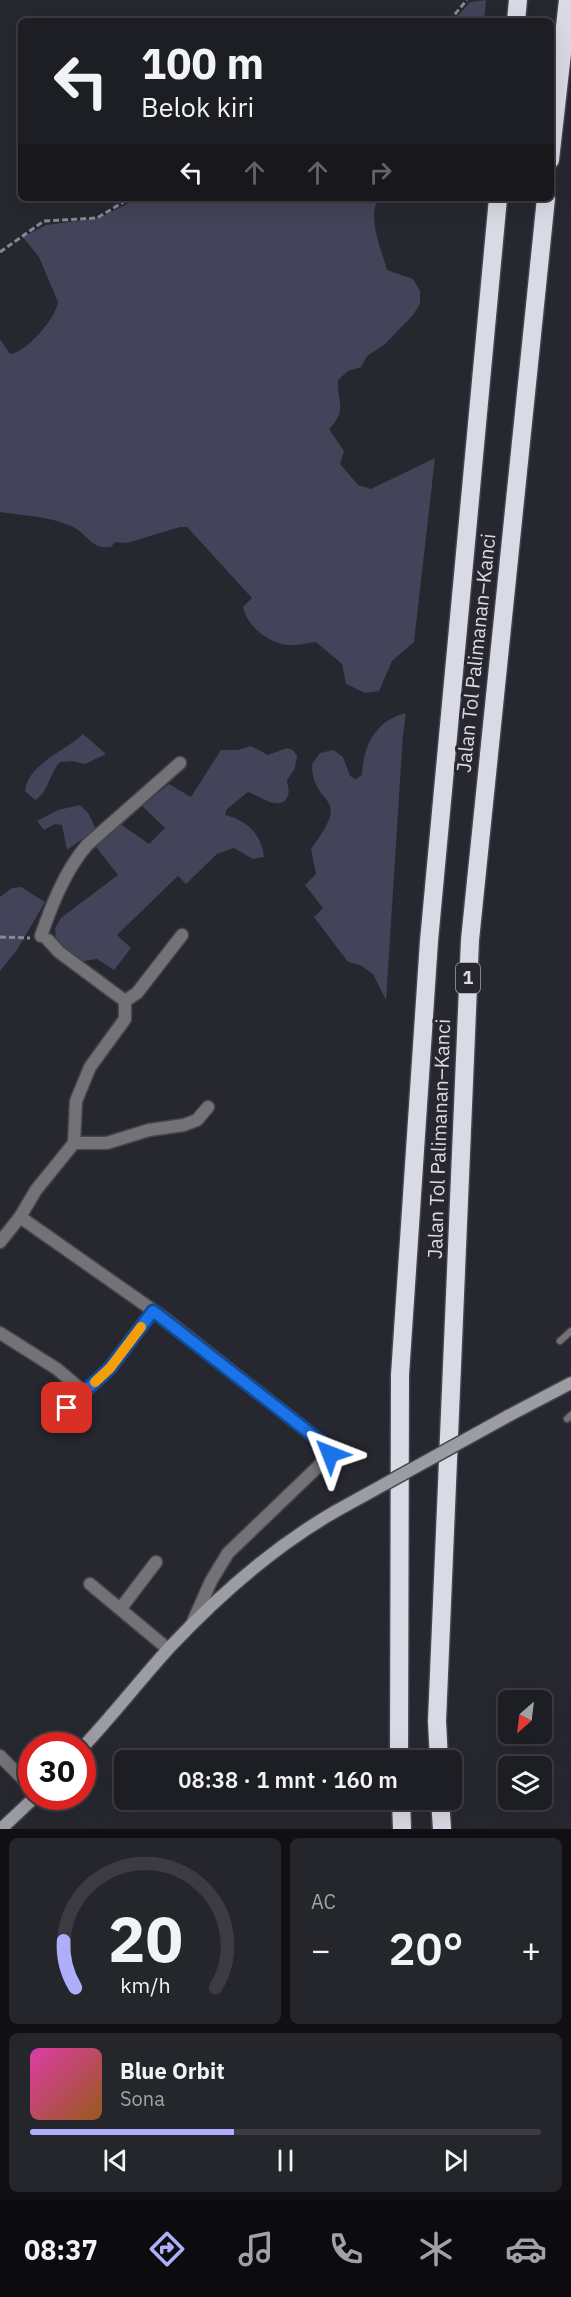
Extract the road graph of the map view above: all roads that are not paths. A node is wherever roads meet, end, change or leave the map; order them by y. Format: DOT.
graph roads {
  1 [pos="518,0"];
  2 [pos="568,0"];
  3 [pos="516,18"];
  4 [pos="554,124"];
  5 [pos="498,201"];
  6 [pos="546,201"];
  7 [pos="180,763"];
  8 [pos="182,935"];
  9 [pos="125,1001"];
  10 [pos="208,1107"];
  11 [pos="74,1143"];
  12 [pos="20,1217"];
  13 [pos="0,1242"];
  14 [pos="153,1311"];
  15 [pos="571,1331"];
  16 [pos="0,1333"];
  17 [pos="560,1341"];
  18 [pos="571,1383"];
  19 [pos="84,1392"];
  20 [pos="67,1408"];
  21 [pos="156,1562"];
  22 [pos="90,1584"];
  23 [pos="121,1608"];
  24 [pos="192,1624"];
  25 [pos="168,1649"];
  26 [pos="96,1732"];
  27 [pos="399,1750"];
  28 [pos="438,1750"];
  29 [pos="0,1756"];
  30 [pos="18,1774"];
  31 [pos="21,1810"];
  32 [pos="401,1810"];
  33 [pos="441,1810"];
  34 [pos="1,1829"];
  35 [pos="402,1829"];
  36 [pos="442,1829"];
  1 -- 3 [label="highway"];
  2 -- 4 [label="highway"];
  5 -- 27 [label="highway, Jalan Tol Palimanan–Kanci / 1"];
  6 -- 28 [label="highway, Jalan Tol Palimanan–Kanci / 1"];
  7 -- 9 [label="street"];
  8 -- 9 [label="street"];
  9 -- 11 [label="street"];
  10 -- 11 [label="street"];
  11 -- 12 [label="street"];
  12 -- 13 [label="street"];
  12 -- 14 [label="street"];
  14 -- 19 [label="street"];
  14 -- 24 [label="street"];
  15 -- 17 [label="lane"];
  16 -- 19 [label="street"];
  18 -- 24 [label="street, bridge"];
  19 -- 20 [label="street"];
  21 -- 23 [label="street"];
  22 -- 23 [label="street"];
  23 -- 25 [label="street"];
  24 -- 25 [label="street"];
  25 -- 26 [label="street"];
  29 -- 30 [label="street"];
  31 -- 34 [label="street"];
  32 -- 35 [label="highway"];
  33 -- 36 [label="highway"];
}
